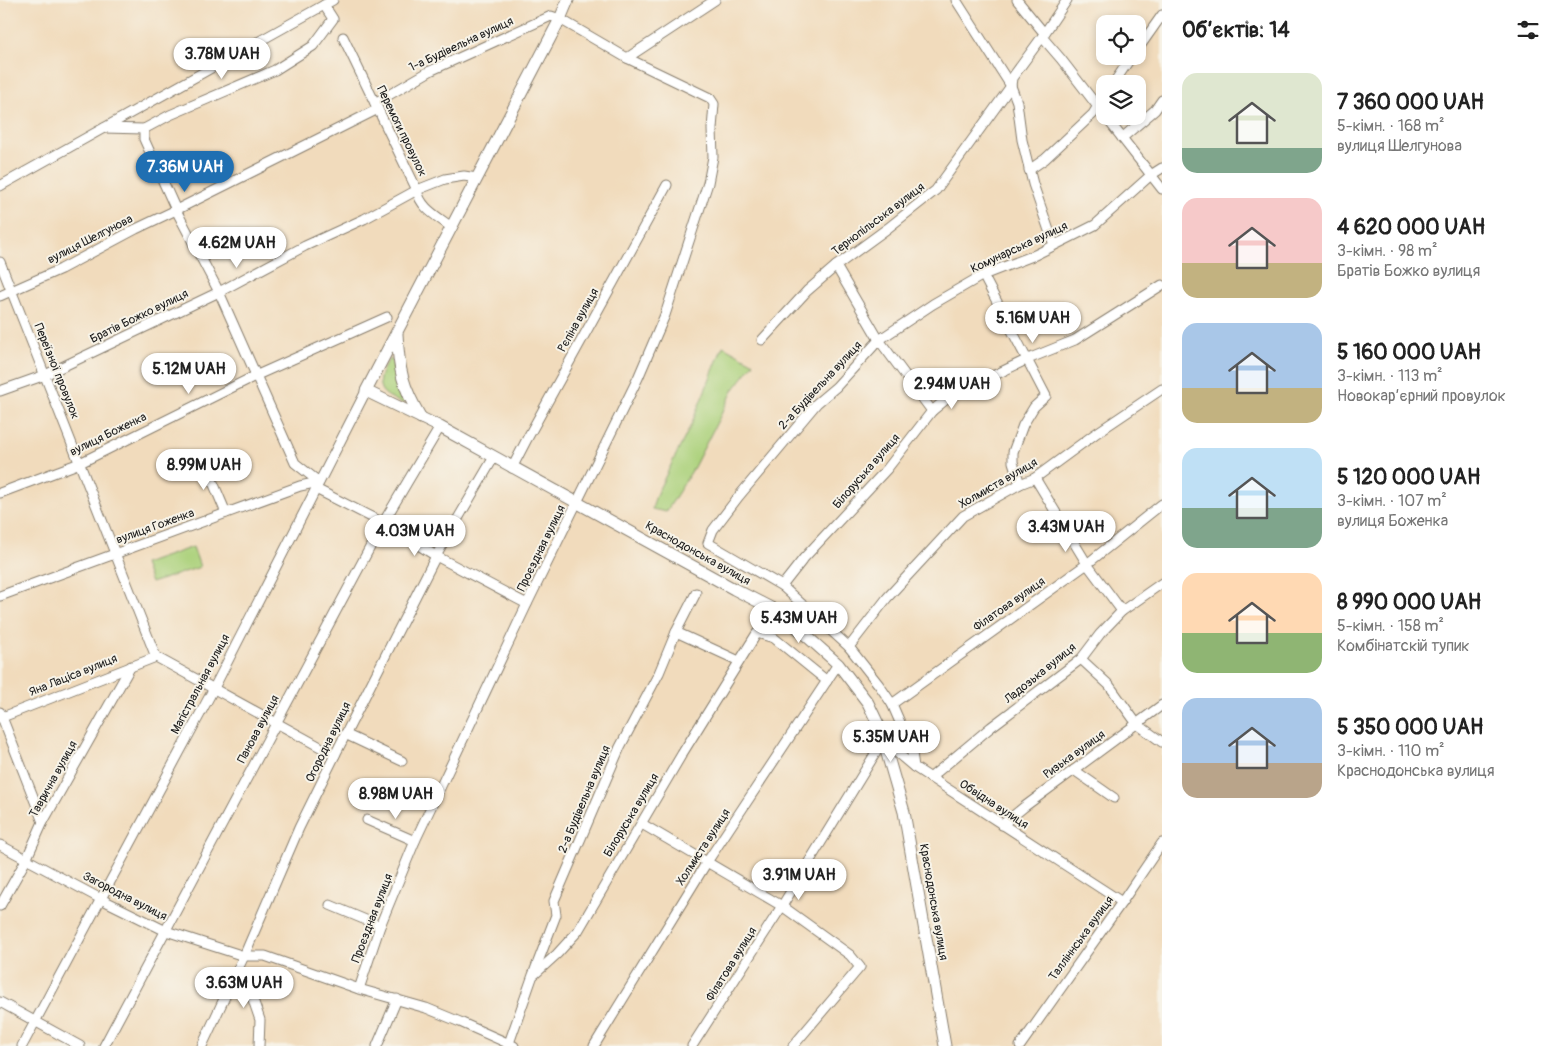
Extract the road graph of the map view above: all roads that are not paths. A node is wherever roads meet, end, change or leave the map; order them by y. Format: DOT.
graph roads {
  1 [pos="333,0"];
  2 [pos="568,0"];
  3 [pos="715,0"];
  4 [pos="956,0"];
  5 [pos="1017,0"];
  6 [pos="1066,0"];
  7 [pos="324,5"];
  8 [pos="1162,15"];
  9 [pos="560,19"];
  10 [pos="1043,35"];
  11 [pos="343,36"];
  12 [pos="1146,38"];
  13 [pos="627,58"];
  14 [pos="1011,86"];
  15 [pos="1162,100"];
  16 [pos="1096,105"];
  17 [pos="376,106"];
  18 [pos="1096,108"];
  19 [pos="1112,125"];
  20 [pos="104,128"];
  21 [pos="144,129"];
  22 [pos="1122,138"];
  23 [pos="1162,168"];
  24 [pos="1029,170"];
  25 [pos="1151,175"];
  26 [pos="476,178"];
  27 [pos="667,185"];
  28 [pos="0,186"];
  29 [pos="1162,189"];
  30 [pos="417,190"];
  31 [pos="176,210"];
  32 [pos="451,227"];
  33 [pos="1054,245"];
  34 [pos="0,262"];
  35 [pos="836,266"];
  36 [pos="983,275"];
  37 [pos="1162,285"];
  38 [pos="12,291"];
  39 [pos="219,292"];
  40 [pos="0,296"];
  41 [pos="387,317"];
  42 [pos="397,332"];
  43 [pos="762,340"];
  44 [pos="879,340"];
  45 [pos="1028,359"];
  46 [pos="45,375"];
  47 [pos="255,376"];
  48 [pos="1162,389"];
  49 [pos="0,391"];
  50 [pos="366,391"];
  51 [pos="932,411"];
  52 [pos="421,418"];
  53 [pos="440,427"];
  54 [pos="494,458"];
  55 [pos="204,461"];
  56 [pos="80,462"];
  57 [pos="512,468"];
  58 [pos="1035,478"];
  59 [pos="1020,484"];
  60 [pos="317,485"];
  61 [pos="0,493"];
  62 [pos="577,502"];
  63 [pos="1162,504"];
  64 [pos="226,513"];
  65 [pos="383,523"];
  66 [pos="115,554"];
  67 [pos="436,556"];
  68 [pos="1087,564"];
  69 [pos="1162,584"];
  70 [pos="782,586"];
  71 [pos="696,593"];
  72 [pos="0,596"];
  73 [pos="527,604"];
  74 [pos="1122,611"];
  75 [pos="676,632"];
  76 [pos="849,647"];
  77 [pos="156,657"];
  78 [pos="1081,659"];
  79 [pos="739,661"];
  80 [pos="838,664"];
  81 [pos="131,666"];
  82 [pos="827,681"];
  83 [pos="214,688"];
  84 [pos="892,704"];
  85 [pos="1162,705"];
  86 [pos="1,716"];
  87 [pos="276,722"];
  88 [pos="1137,724"];
  89 [pos="345,734"];
  90 [pos="883,741"];
  91 [pos="1162,742"];
  92 [pos="335,755"];
  93 [pos="402,761"];
  94 [pos="914,767"];
  95 [pos="1074,770"];
  96 [pos="930,778"];
  97 [pos="1114,798"];
  98 [pos="367,820"];
  99 [pos="43,822"];
  100 [pos="642,824"];
  101 [pos="1002,825"];
  102 [pos="415,841"];
  103 [pos="1162,843"];
  104 [pos="0,845"];
  105 [pos="26,860"];
  106 [pos="707,862"];
  107 [pos="101,899"];
  108 [pos="1122,902"];
  109 [pos="330,905"];
  110 [pos="0,906"];
  111 [pos="782,906"];
  112 [pos="380,926"];
  113 [pos="166,931"];
  114 [pos="244,956"];
  115 [pos="238,970"];
  116 [pos="532,975"];
  117 [pos="359,988"];
  118 [pos="397,999"];
  119 [pos="0,1002"];
  120 [pos="35,1022"];
  121 [pos="510,1045"];
  122 [pos="22,1046"];
  123 [pos="80,1046"];
  124 [pos="104,1046"];
  125 [pos="202,1046"];
  126 [pos="259,1046"];
  127 [pos="377,1046"];
  128 [pos="594,1046"];
  129 [pos="692,1046"];
  130 [pos="793,1046"];
  131 [pos="945,1046"];
  132 [pos="1020,1046"];
  1 -- 7 [label="street"];
  2 -- 9 [label="main road"];
  3 -- 13 [label="street"];
  4 -- 14 [label="street"];
  5 -- 10 [label="street"];
  6 -- 10 [label="street, Тернопільська вулиця"];
  7 -- 20 [label="street"];
  7 -- 21 [label="street"];
  8 -- 12 [label="street"];
  9 -- 13 [label="street"];
  9 -- 17 [label="street, 1-а Будівельна вулиця"];
  9 -- 26 [label="main road"];
  10 -- 14 [label="street, Тернопільська вулиця"];
  10 -- 16 [label="street"];
  11 -- 17 [label="street, Перемоги провулок"];
  13 -- 62 [label="street, Проєздная вулиця"];
  14 -- 24 [label="street"];
  14 -- 35 [label="street, Тернопільська вулиця"];
  15 -- 22 [label="street"];
  17 -- 30 [label="street, Перемоги провулок"];
  17 -- 31 [label="street, вулиця Шелгунова"];
  18 -- 24 [label="street"];
  19 -- 22 [label="street"];
  20 -- 21 [label="street"];
  20 -- 28 [label="street"];
  21 -- 31 [label="street"];
  22 -- 25 [label="street"];
  23 -- 25 [label="street, Комунарська вулиця"];
  24 -- 33 [label="street"];
  25 -- 29 [label="street"];
  25 -- 33 [label="street, Комунарська вулиця"];
  26 -- 30 [label="street, Братів Божко вулиця"];
  26 -- 32 [label="main road"];
  27 -- 57 [label="street, Рєпіна вулиця"];
  30 -- 32 [label="street, Перемоги провулок"];
  30 -- 39 [label="street, Братів Божко вулиця"];
  31 -- 38 [label="street, вулиця Шелгунова"];
  31 -- 39 [label="street"];
  32 -- 42 [label="main road, Магістральная вулиця"];
  33 -- 36 [label="street, Комунарська вулиця"];
  34 -- 38 [label="street, Переїзної провулок"];
  35 -- 43 [label="street, Тернопільська вулиця"];
  35 -- 44 [label="street"];
  36 -- 44 [label="street, Комунарська вулиця"];
  36 -- 45 [label="street"];
  37 -- 45 [label="street, Білоруська вулиця"];
  38 -- 40 [label="street, вулиця Шелгунова"];
  38 -- 46 [label="street, Переїзної провулок"];
  39 -- 46 [label="street, Братів Божко вулиця"];
  39 -- 47 [label="street"];
  41 -- 47 [label="street, вулиця Боженка"];
  42 -- 50 [label="main road, Магістральная вулиця"];
  42 -- 52 [label="main road"];
  44 -- 51 [label="street"];
  44 -- 70 [label="street, 2-а Будівельна вулиця"];
  45 -- 51 [label="street, Білоруська вулиця"];
  45 -- 59 [label="street"];
  46 -- 49 [label="street, Братів Божко вулиця"];
  46 -- 56 [label="street, Переїзної провулок"];
  47 -- 56 [label="street, вулиця Боженка"];
  47 -- 60 [label="street"];
  48 -- 58 [label="street, Холмиста вулиця"];
  50 -- 52 [label="main road, Краснодонська вулиця"];
  50 -- 60 [label="street, Магістральная вулиця"];
  51 -- 70 [label="street, Білоруська вулиця"];
  52 -- 53 [label="main road, Краснодонська вулиця"];
  53 -- 54 [label="main road, Краснодонська вулиця"];
  53 -- 65 [label="street, Панова вулиця"];
  54 -- 57 [label="main road, Краснодонська вулиця"];
  54 -- 67 [label="street, Огородна вулиця"];
  55 -- 64 [label="street"];
  56 -- 61 [label="street, вулиця Боженка"];
  56 -- 66 [label="street, Переїзної провулок"];
  57 -- 62 [label="main road, Краснодонська вулиця"];
  58 -- 59 [label="street, Холмиста вулиця"];
  58 -- 68 [label="street"];
  59 -- 76 [label="street, Холмиста вулиця"];
  60 -- 64 [label="street, вулиця Гоженка"];
  60 -- 65 [label="street"];
  60 -- 83 [label="street, Магістральная вулиця"];
  62 -- 73 [label="street, Проєздная вулиця"];
  62 -- 80 [label="main road, Краснодонська вулиця"];
  63 -- 68 [label="street, Філатова вулиця"];
  64 -- 66 [label="street, вулиця Гоженка"];
  65 -- 67 [label="street"];
  65 -- 87 [label="street, Панова вулиця"];
  66 -- 72 [label="street, вулиця Гоженка"];
  66 -- 77 [label="street, Переїзної провулок"];
  67 -- 73 [label="street"];
  67 -- 89 [label="street, Огородна вулиця"];
  68 -- 74 [label="street"];
  68 -- 84 [label="street, Філатова вулиця"];
  69 -- 74 [label="street, Ладозька вулиця"];
  70 -- 76 [label="street"];
  71 -- 75 [label="street, 2-а Будівельна вулиця"];
  73 -- 102 [label="street, Проєздная вулиця"];
  74 -- 78 [label="street, Ладозька вулиця"];
  75 -- 79 [label="street"];
  75 -- 116 [label="street, 2-а Будівельна вулиця"];
  76 -- 84 [label="street"];
  77 -- 81 [label="street, Яна Лаціса вулиця"];
  77 -- 83 [label="street"];
  78 -- 88 [label="street"];
  78 -- 96 [label="street, Ладозька вулиця"];
  79 -- 82 [label="street, Білоруська вулиця"];
  79 -- 100 [label="street, Білоруська вулиця"];
  80 -- 82 [label="street, Холмиста вулиця"];
  80 -- 90 [label="main road, Краснодонська вулиця"];
  81 -- 86 [label="street, Яна Лаціса вулиця"];
  81 -- 99 [label="street, Таврична вулиця"];
  82 -- 106 [label="street, Холмиста вулиця"];
  83 -- 87 [label="street"];
  83 -- 107 [label="street, Магістральная вулиця"];
  84 -- 94 [label="street"];
  85 -- 88 [label="street, Ризька вулиця"];
  86 -- 99 [label="street"];
  87 -- 92 [label="street"];
  87 -- 113 [label="street, Панова вулиця"];
  88 -- 91 [label="street"];
  88 -- 95 [label="street, Ризька вулиця"];
  89 -- 92 [label="street, Огородна вулиця"];
  89 -- 93 [label="street"];
  90 -- 94 [label="street, Обвідна вулиця"];
  90 -- 111 [label="street, Філатова вулиця"];
  90 -- 131 [label="main road, Краснодонська вулиця"];
  92 -- 114 [label="street, Огородна вулиця"];
  94 -- 96 [label="street, Обвідна вулиця"];
  95 -- 97 [label="street"];
  95 -- 101 [label="street, Ризька вулиця"];
  96 -- 101 [label="street, Обвідна вулиця"];
  98 -- 102 [label="street"];
  99 -- 105 [label="street, Таврична вулиця"];
  100 -- 106 [label="street"];
  100 -- 116 [label="street, Білоруська вулиця"];
  101 -- 108 [label="street, Обвідна вулиця"];
  102 -- 112 [label="street, Проєздная вулиця"];
  103 -- 108 [label="street, Талліннська вулиця"];
  104 -- 105 [label="street, Загородна вулиця"];
  105 -- 107 [label="street, Загородна вулиця"];
  105 -- 110 [label="street, Таврична вулиця"];
  106 -- 111 [label="street"];
  106 -- 128 [label="street, Холмиста вулиця"];
  107 -- 113 [label="street, Загородна вулиця"];
  107 -- 120 [label="street, Магістральная вулиця"];
  108 -- 132 [label="street, Талліннська вулиця"];
  109 -- 112 [label="street"];
  111 -- 129 [label="street, Філатова вулиця"];
  111 -- 130 [label="street"];
  112 -- 117 [label="street, Проєздная вулиця"];
  113 -- 114 [label="street, Загородна вулиця"];
  113 -- 124 [label="street, Панова вулиця"];
  114 -- 115 [label="street, Огородна вулиця"];
  114 -- 117 [label="street, Загородна вулиця"];
  115 -- 125 [label="street, Огородна вулиця"];
  115 -- 126 [label="street"];
  116 -- 121 [label="street, 2-а Будівельна вулиця"];
  117 -- 118 [label="street, Загородна вулиця"];
  118 -- 121 [label="street, Загородна вулиця"];
  118 -- 127 [label="street"];
  119 -- 120 [label="street"];
  120 -- 122 [label="street, Магістральная вулиця"];
  120 -- 123 [label="street"];
}
